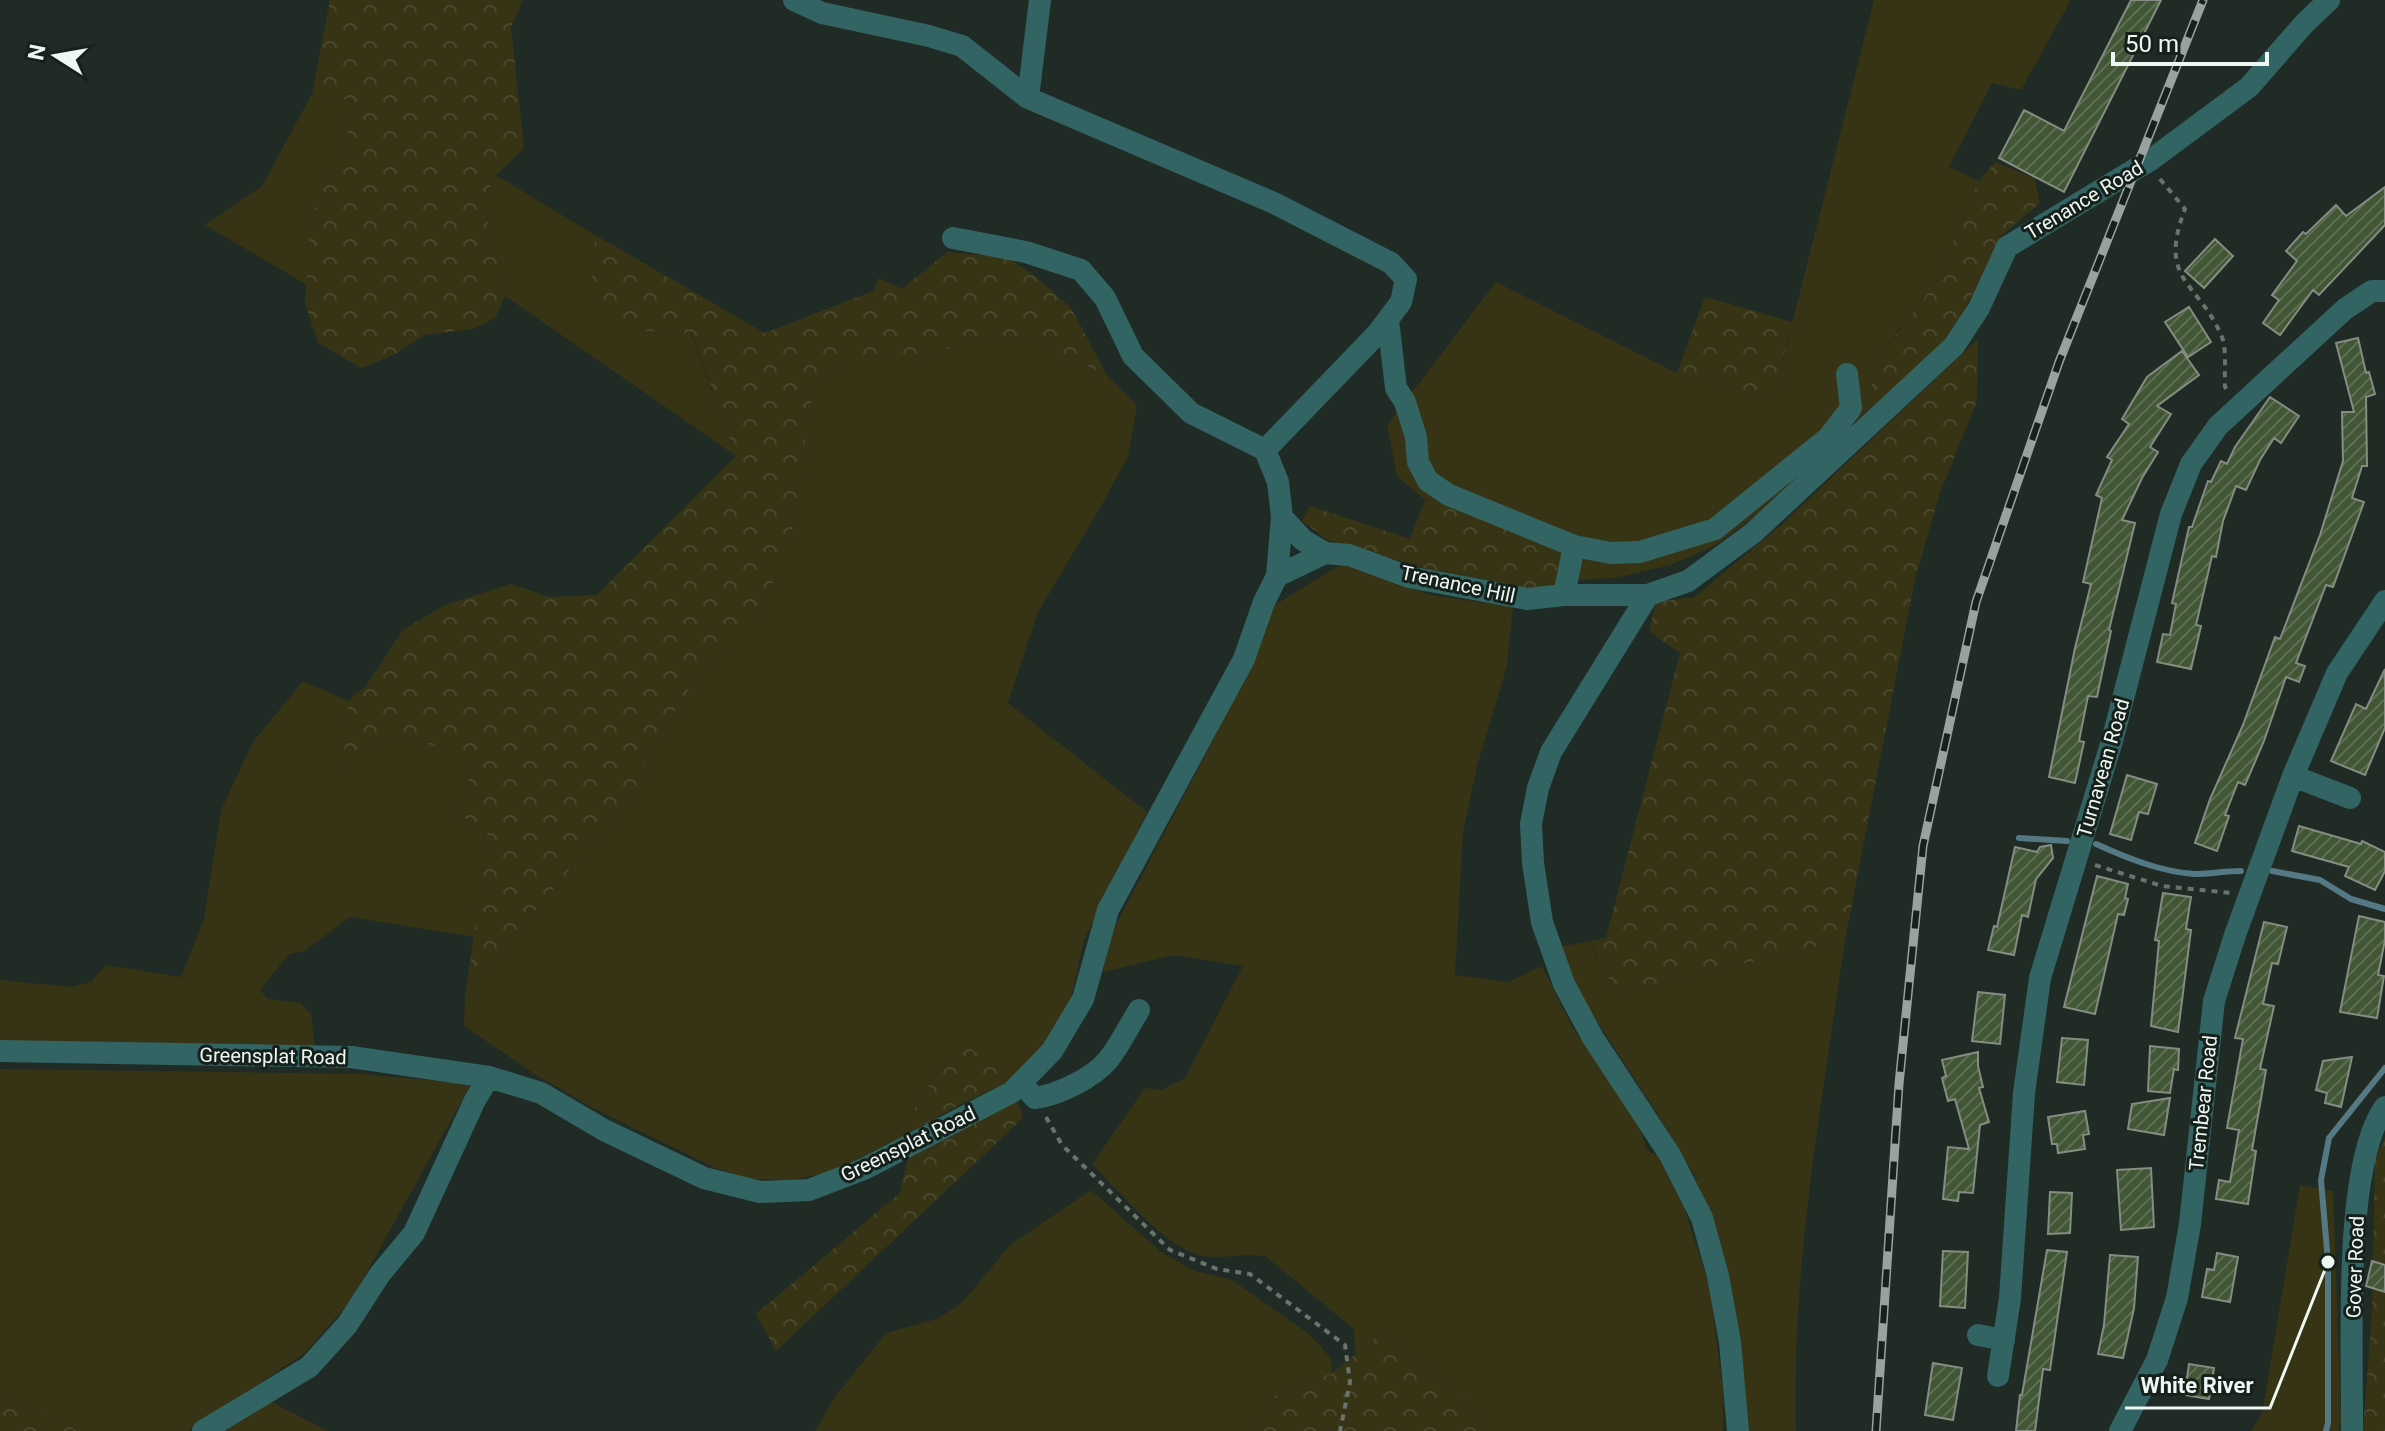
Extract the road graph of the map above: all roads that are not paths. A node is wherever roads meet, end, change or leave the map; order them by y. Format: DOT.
graph roads {
  1 [pos="794,0"];
  2 [pos="1040,0"];
  3 [pos="2329,0"];
  4 [pos="1028,98"];
  5 [pos="953,238"];
  6 [pos="2385,291"];
  7 [pos="1388,320"];
  8 [pos="1847,374"];
  9 [pos="1265,450"];
  10 [pos="1282,517"];
  11 [pos="1574,546"];
  12 [pos="1325,553"];
  13 [pos="1277,576"];
  14 [pos="1688,581"];
  15 [pos="1564,595"];
  16 [pos="1648,595"];
  17 [pos="2385,601"];
  18 [pos="2293,776"];
  19 [pos="2350,798"];
  20 [pos="1139,1010"];
  21 [pos="0,1051"];
  22 [pos="489,1077"];
  23 [pos="1028,1090"];
  24 [pos="2385,1107"];
  25 [pos="1978,1335"];
  26 [pos="2004,1340"];
  27 [pos="1998,1376"];
  28 [pos="203,1431"];
  29 [pos="1738,1431"];
  30 [pos="2120,1431"];
  31 [pos="2352,1431"];
  1 -- 4 [label="street"];
  2 -- 4 [label="street"];
  3 -- 14 [label="street, Trenance Road"];
  4 -- 7 [label="street"];
  5 -- 9 [label="street"];
  6 -- 26 [label="street, Turnavean Road"];
  7 -- 9 [label="street"];
  7 -- 11 [label="street"];
  8 -- 11 [label="street"];
  9 -- 10 [label="street, Greensplat Road"];
  10 -- 12 [label="street"];
  10 -- 13 [label="street, Greensplat Road"];
  11 -- 15 [label="street"];
  12 -- 13 [label="street"];
  12 -- 15 [label="street, Trenance Hill"];
  13 -- 23 [label="street, Greensplat Road"];
  14 -- 16 [label="street, Trenance Hill"];
  15 -- 16 [label="street, Trenance Hill"];
  16 -- 29 [label="street"];
  17 -- 18 [label="street, Trembear Road"];
  18 -- 19 [label="street"];
  18 -- 30 [label="street, Trembear Road"];
  20 -- 23 [label="street"];
  21 -- 22 [label="street, Greensplat Road"];
  22 -- 23 [label="street, Greensplat Road"];
  22 -- 28 [label="street"];
  24 -- 31 [label="street, Gover Road"];
  25 -- 26 [label="street"];
  26 -- 27 [label="street, Turnavean Road"];
}
